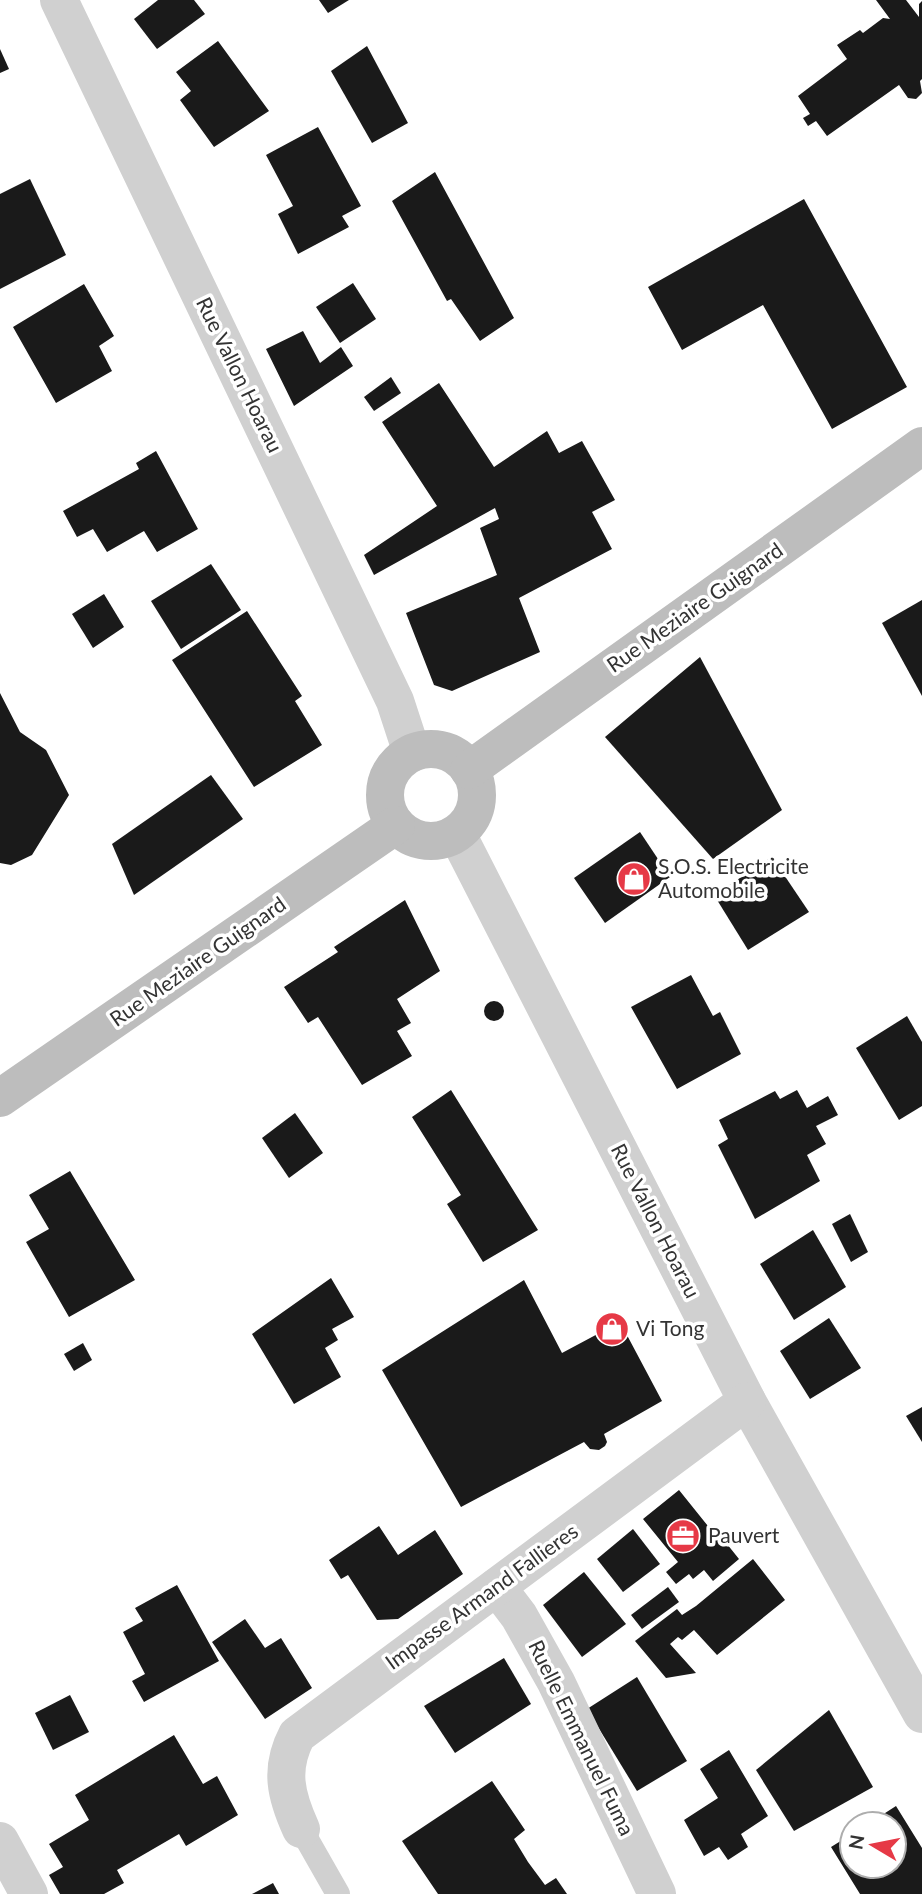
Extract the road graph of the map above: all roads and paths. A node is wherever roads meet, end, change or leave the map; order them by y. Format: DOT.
graph roads {
  1 [pos="69,3"];
  2 [pos="922,446"];
  3 [pos="412,754"];
  4 [pos="469,770"];
  5 [pos="396,825"];
  6 [pos="457,834"];
  7 [pos="0,1098"];
  8 [pos="747,1401"];
  9 [pos="496,1587"];
  10 [pos="922,1714"];
  11 [pos="302,1829"];
  12 [pos="0,1841"];
  13 [pos="29,1894"];
  14 [pos="338,1894"];
  15 [pos="657,1894"];
  1 -- 3 [label="street, Rue Vallon Hoarau"];
  2 -- 4 [label="street, Rue Meziaire Guignard"];
  3 -- 4 [label="street"];
  3 -- 5 [label="street"];
  4 -- 6 [label="street"];
  5 -- 6 [label="street"];
  5 -- 7 [label="street, Rue Meziaire Guignard"];
  6 -- 8 [label="street, Rue Vallon Hoarau"];
  8 -- 9 [label="street, Impasse Armand Fallieres"];
  8 -- 10 [label="street, Rue Vallon Hoarau"];
  9 -- 11 [label="street, Impasse Armand Fallieres"];
  9 -- 15 [label="street, Ruelle Emmanuel Fuma"];
  11 -- 14 [label="lane"];
  12 -- 13 [label="street"];
}
